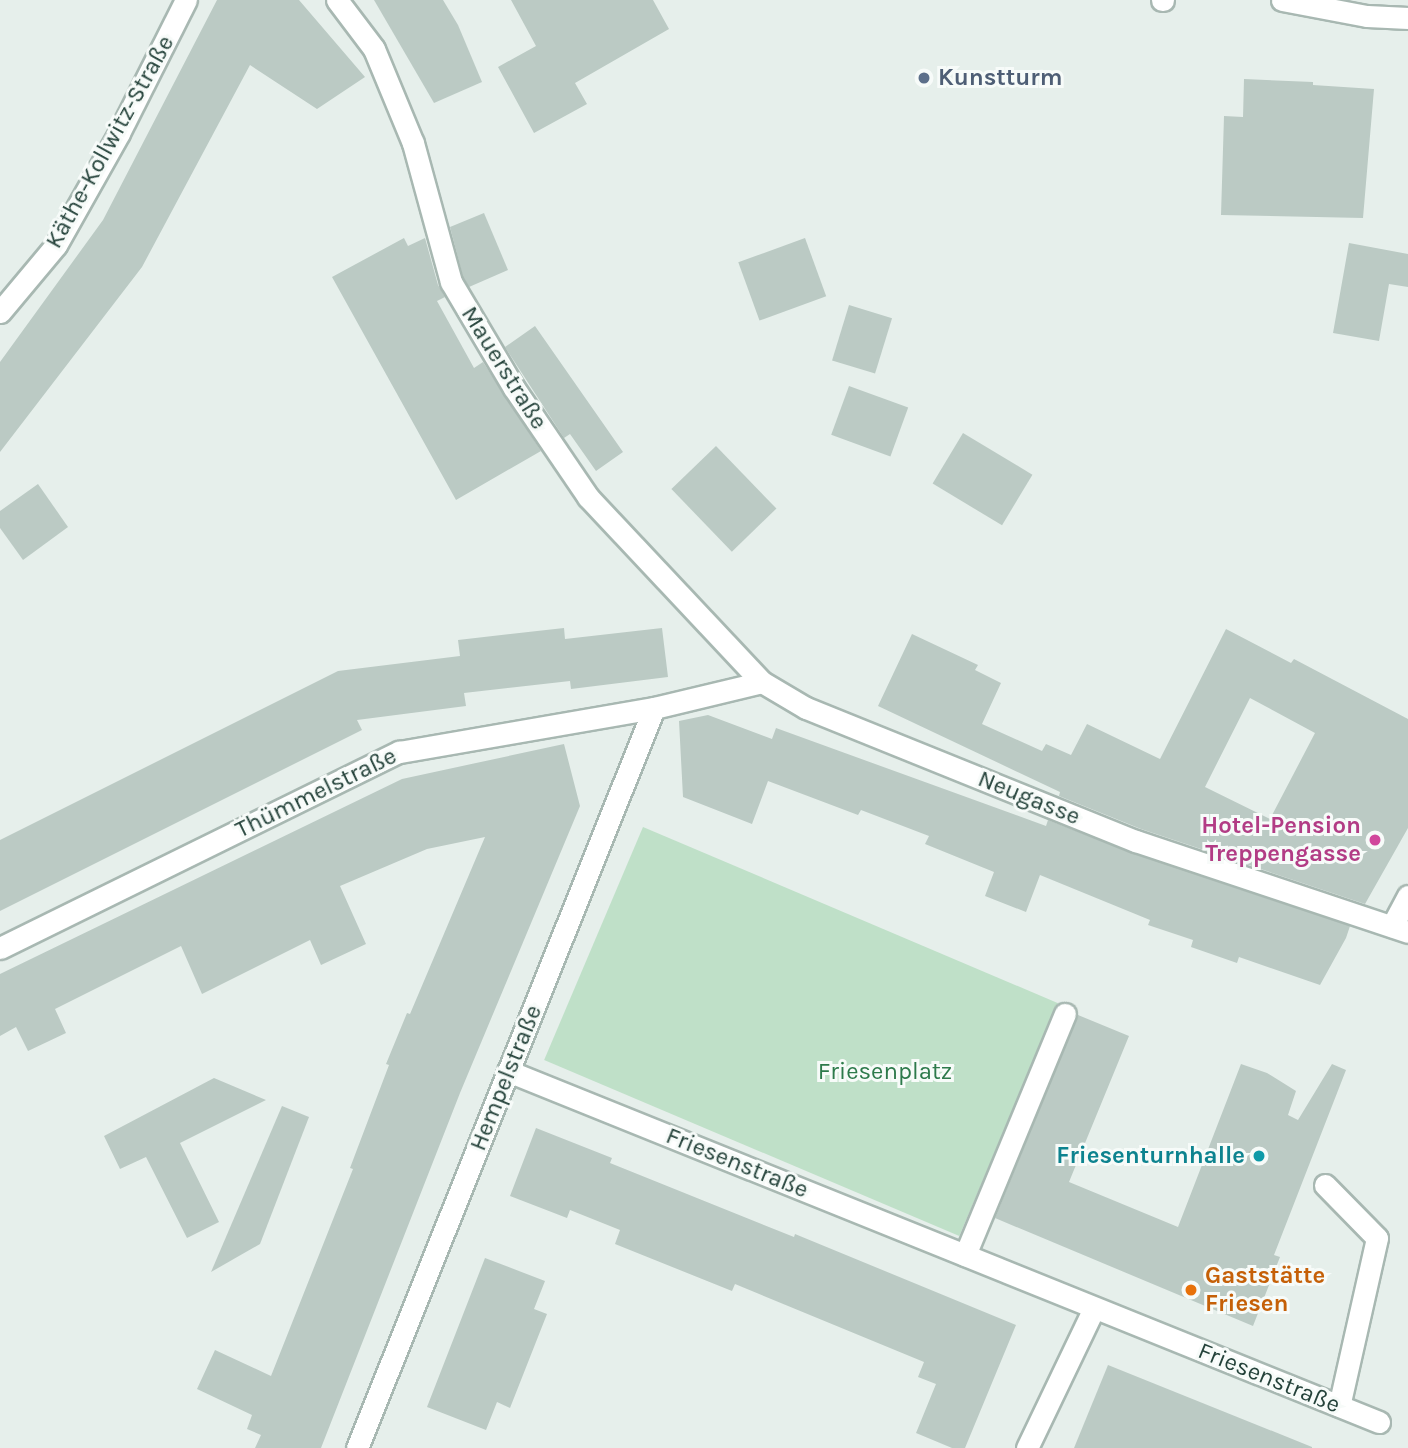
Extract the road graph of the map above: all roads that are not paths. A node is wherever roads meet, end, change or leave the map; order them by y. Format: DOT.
graph roads {
  1 [pos="186,0"];
  2 [pos="337,0"];
  3 [pos="1282,0"];
  4 [pos="1408,19"];
  5 [pos="0,312"];
  6 [pos="762,682"];
  7 [pos="654,708"];
  8 [pos="1408,896"];
  9 [pos="1400,929"];
  10 [pos="0,948"];
  11 [pos="1065,1014"];
  12 [pos="509,1071"];
  13 [pos="1325,1185"];
  14 [pos="965,1255"];
  15 [pos="1094,1307"];
  16 [pos="1339,1406"];
  17 [pos="1379,1422"];
  18 [pos="357,1448"];
  19 [pos="1027,1448"];
  1 -- 5 [label="street, Käthe-Kollwitz-Straße"];
  2 -- 6 [label="street, Mauerstraße"];
  3 -- 4 [label="street"];
  6 -- 7 [label="street"];
  6 -- 9 [label="street, Neugasse"];
  7 -- 10 [label="street, Thümmelstraße"];
  7 -- 12 [label="street, Hempelstraße"];
  8 -- 9 [label="street"];
  11 -- 14 [label="street"];
  12 -- 14 [label="street, Friesenstraße"];
  12 -- 18 [label="street, Hempelstraße"];
  13 -- 16 [label="street"];
  14 -- 15 [label="street, Friesenstraße"];
  15 -- 16 [label="street, Friesenstraße"];
  15 -- 19 [label="street"];
  16 -- 17 [label="street, Friesenstraße"];
}
